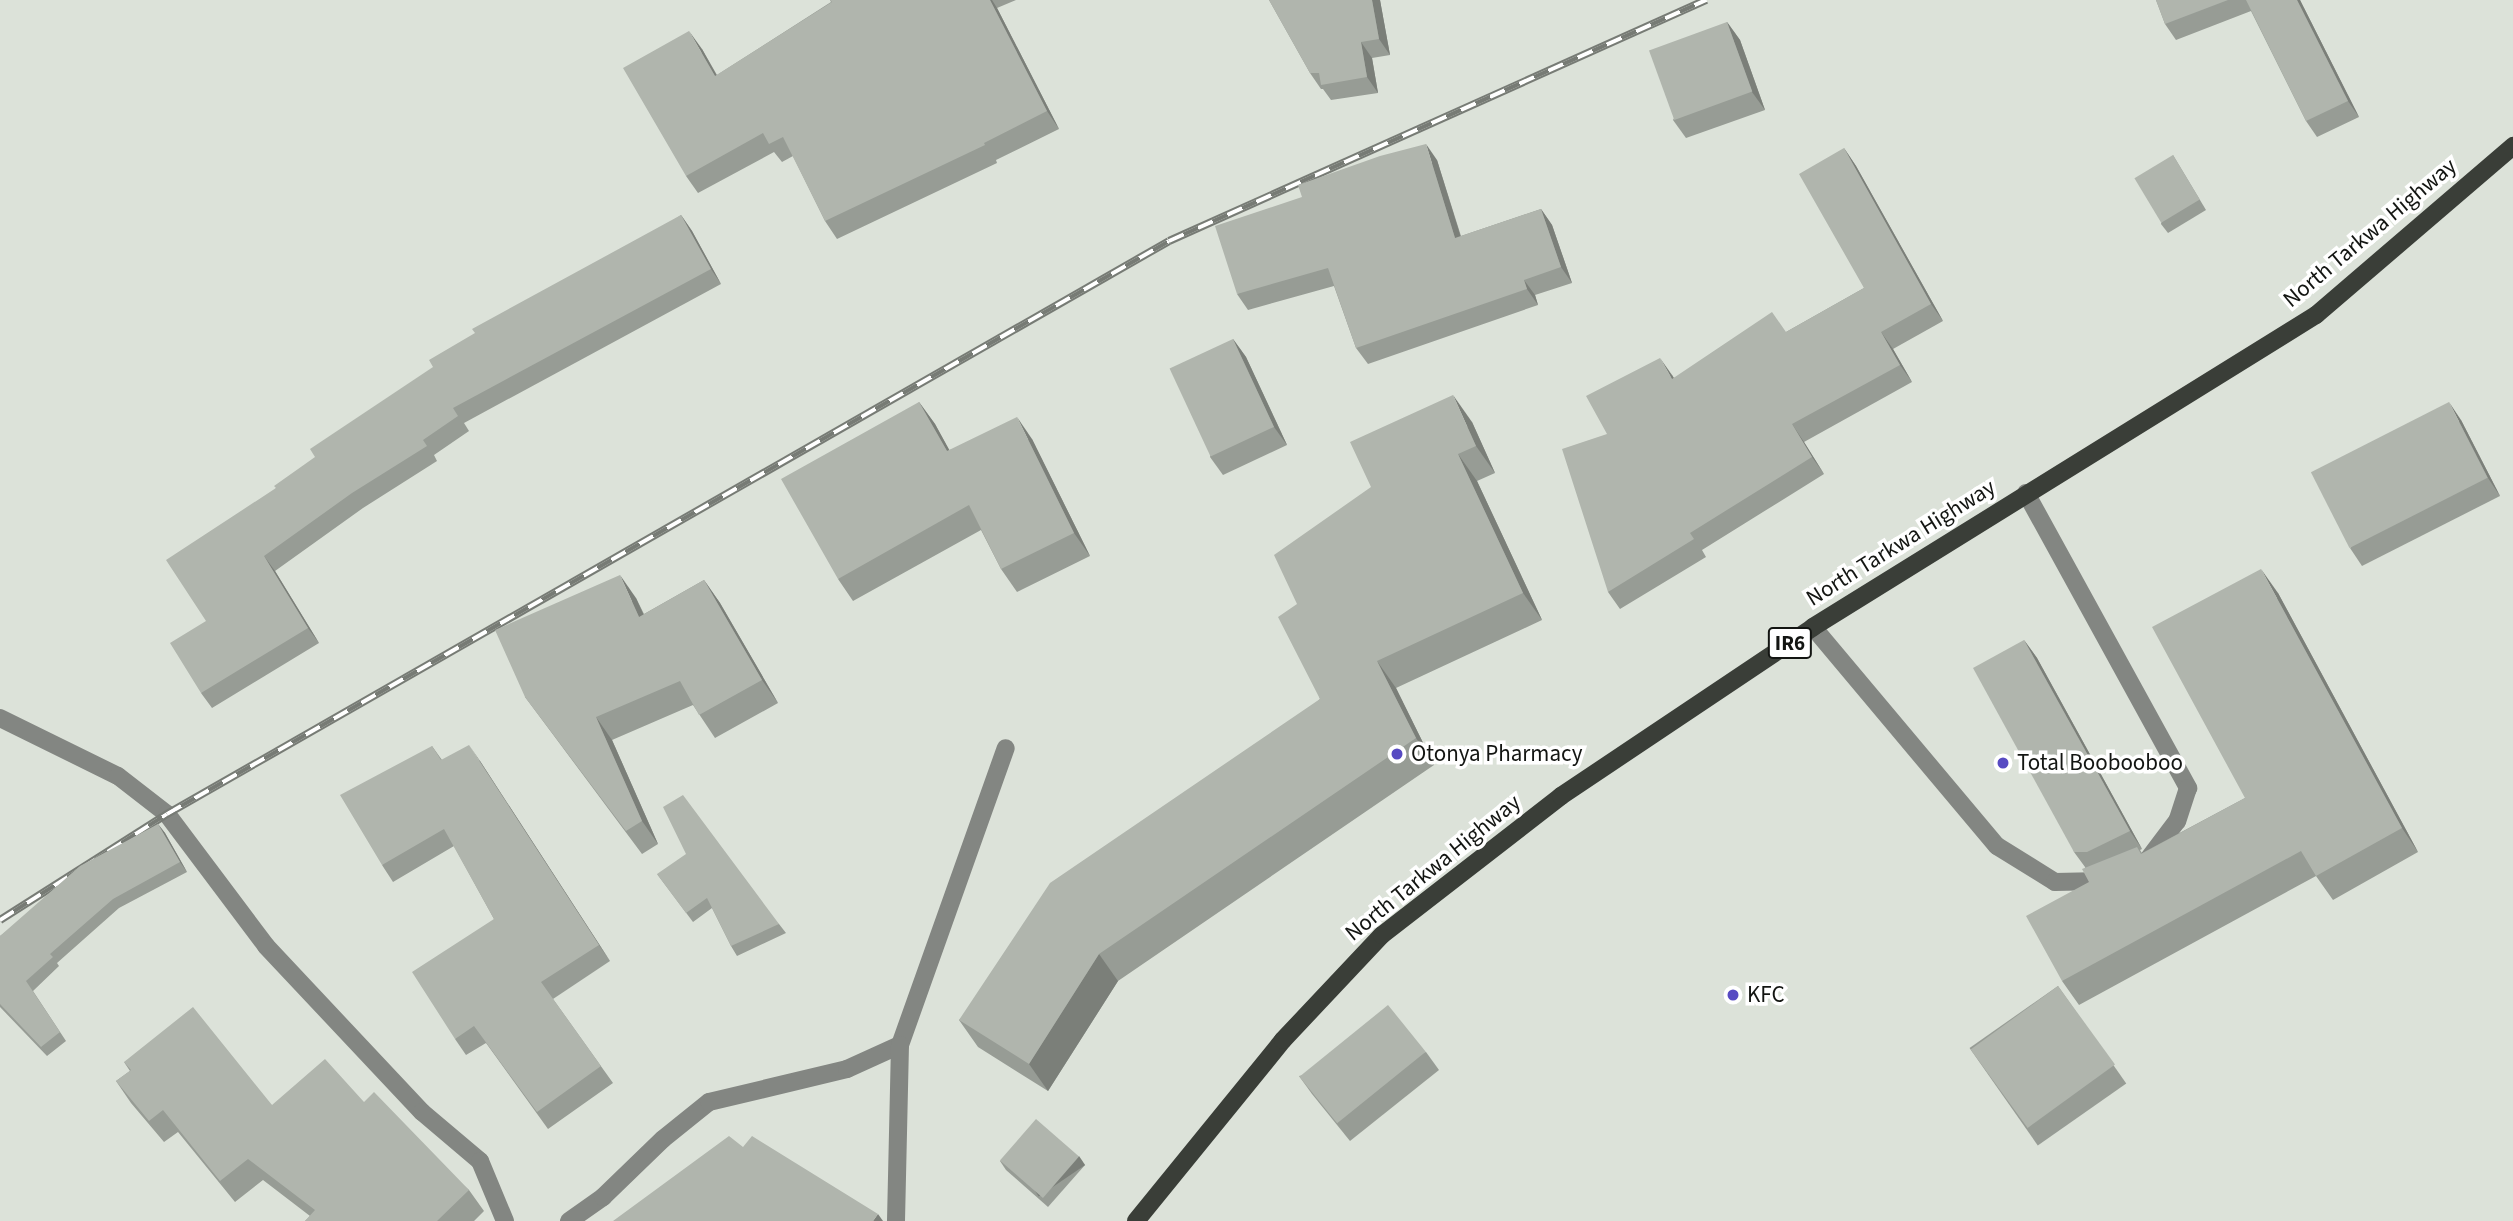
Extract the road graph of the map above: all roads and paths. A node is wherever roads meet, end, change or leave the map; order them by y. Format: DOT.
graph roads {
  1 [pos="2513,146"];
  2 [pos="2026,492"];
  3 [pos="1813,627"];
  4 [pos="0,718"];
  5 [pos="1006,748"];
  6 [pos="900,1045"];
  7 [pos="505,1221"];
  8 [pos="569,1221"];
  9 [pos="896,1221"];
  10 [pos="1136,1221"];
  1 -- 2 [label="main road, North Tarkwa Highway / IR6"];
  2 -- 3 [label="main road, North Tarkwa Highway / IR6"];
  2 -- 3 [label="street"];
  3 -- 10 [label="main road, North Tarkwa Highway / IR6"];
  4 -- 7 [label="street"];
  5 -- 6 [label="street"];
  6 -- 8 [label="street"];
  6 -- 9 [label="street"];
}
